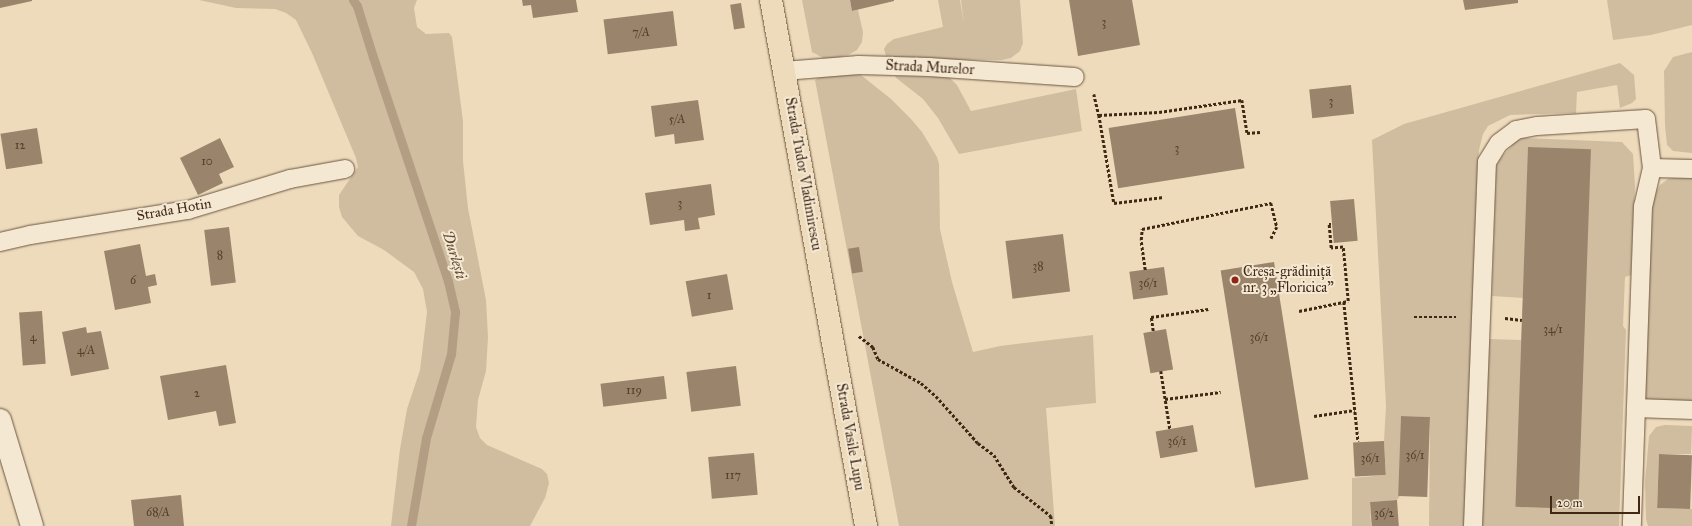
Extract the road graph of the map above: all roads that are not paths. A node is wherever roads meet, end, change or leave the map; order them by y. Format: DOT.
graph roads {
  1 [pos="771,0"];
  2 [pos="784,71"];
  3 [pos="1075,77"];
  4 [pos="1652,168"];
  5 [pos="346,169"];
  6 [pos="1692,169"];
  7 [pos="0,242"];
  8 [pos="834,349"];
  9 [pos="1636,408"];
  10 [pos="1692,410"];
  11 [pos="0,420"];
  12 [pos="32,526"];
  13 [pos="866,526"];
  14 [pos="1473,526"];
  15 [pos="1632,526"];
  1 -- 2 [label="main road, Strada Tudor Vladimirescu"];
  2 -- 3 [label="lane, Strada Murelor"];
  2 -- 8 [label="main road, Strada Tudor Vladimirescu"];
  4 -- 6 [label="lane"];
  4 -- 9 [label="lane"];
  4 -- 14 [label="lane"];
  5 -- 7 [label="lane, Strada Hotin"];
  8 -- 13 [label="main road, Strada Vasile Lupu"];
  9 -- 10 [label="lane"];
  9 -- 15 [label="lane"];
  11 -- 12 [label="street"];
}
